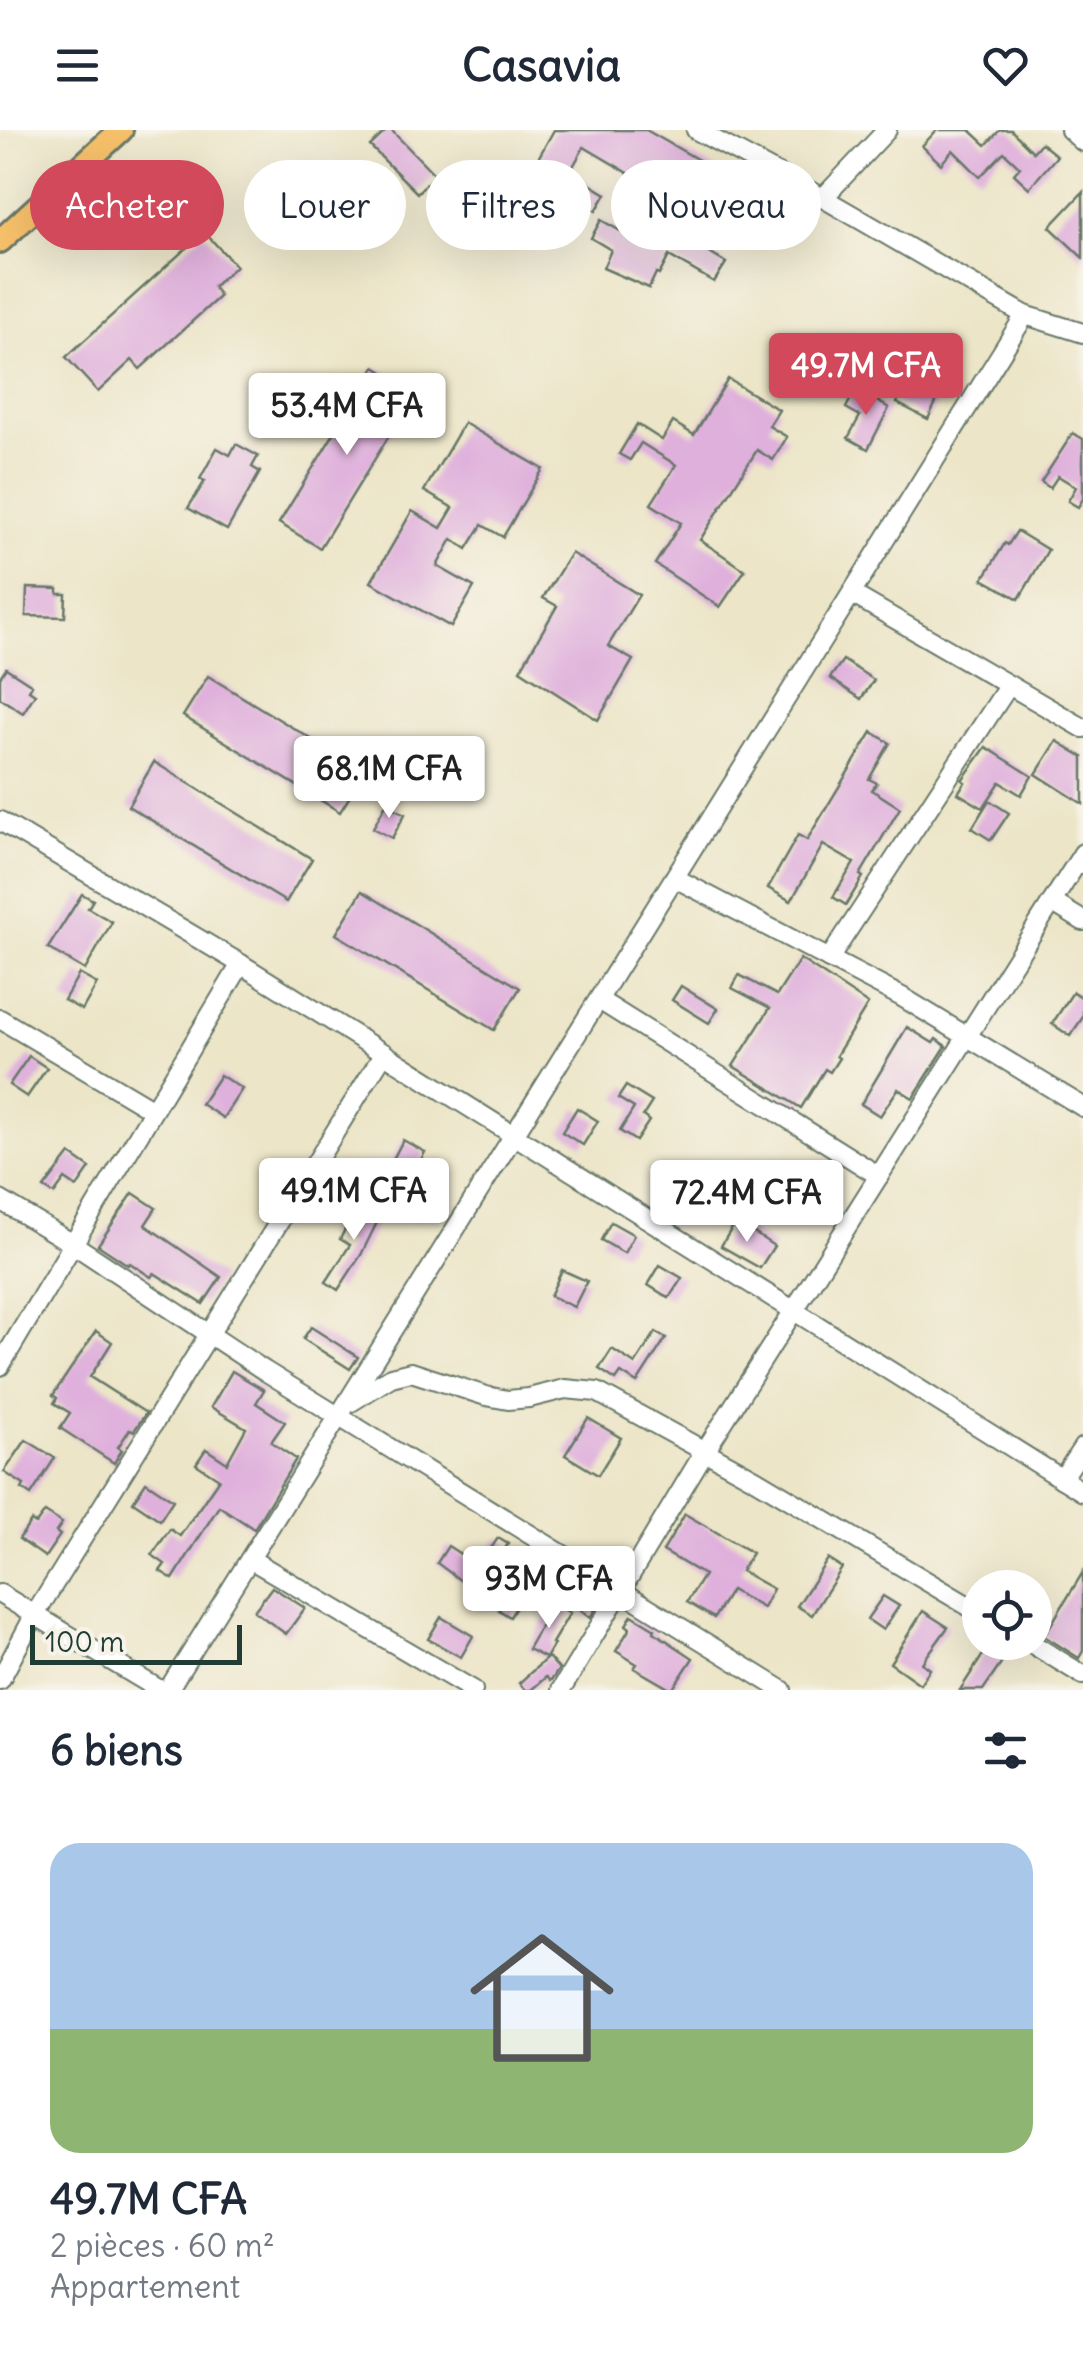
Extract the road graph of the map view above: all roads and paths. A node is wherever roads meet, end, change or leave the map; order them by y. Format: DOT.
graph roads {
  1 [pos="120,130"];
  2 [pos="696,130"];
  3 [pos="887,130"];
  4 [pos="1070,130"];
  5 [pos="1083,142"];
  6 [pos="823,198"];
  7 [pos="0,240"];
  8 [pos="1026,315"];
  9 [pos="1083,333"];
  10 [pos="852,594"];
  11 [pos="1008,684"];
  12 [pos="1083,728"];
  13 [pos="0,820"];
  14 [pos="1083,853"];
  15 [pos="675,878"];
  16 [pos="1052,902"];
  17 [pos="1083,921"];
  18 [pos="829,959"];
  19 [pos="241,964"];
  20 [pos="598,1000"];
  21 [pos="0,1018"];
  22 [pos="968,1035"];
  23 [pos="384,1053"];
  24 [pos="1083,1107"];
  25 [pos="153,1110"];
  26 [pos="514,1136"];
  27 [pos="879,1176"];
  28 [pos="0,1200"];
  29 [pos="73,1244"];
  30 [pos="793,1312"];
  31 [pos="209,1336"];
  32 [pos="0,1366"];
  33 [pos="343,1411"];
  34 [pos="1083,1448"];
  35 [pos="704,1451"];
  36 [pos="1062,1479"];
  37 [pos="1083,1492"];
  38 [pos="250,1559"];
  39 [pos="620,1591"];
  40 [pos="0,1594"];
  41 [pos="962,1602"];
  42 [pos="34,1616"];
  43 [pos="1052,1655"];
  44 [pos="1083,1674"];
  45 [pos="0,1680"];
  46 [pos="160,1690"];
  47 [pos="168,1690"];
  48 [pos="473,1690"];
  49 [pos="561,1690"];
  50 [pos="782,1690"];
  1 -- 7 [label="main road"];
  2 -- 6 [label="street"];
  3 -- 6 [label="street"];
  4 -- 5 [label="street"];
  6 -- 8 [label="street"];
  8 -- 9 [label="street"];
  8 -- 10 [label="street"];
  10 -- 11 [label="street"];
  10 -- 15 [label="street"];
  11 -- 12 [label="street"];
  11 -- 18 [label="street"];
  13 -- 19 [label="street"];
  14 -- 16 [label="street"];
  15 -- 18 [label="street"];
  15 -- 20 [label="street"];
  16 -- 17 [label="street"];
  16 -- 22 [label="street"];
  18 -- 22 [label="street"];
  19 -- 23 [label="street"];
  19 -- 25 [label="street"];
  20 -- 26 [label="street"];
  20 -- 27 [label="street"];
  21 -- 25 [label="street"];
  22 -- 24 [label="street"];
  22 -- 27 [label="street"];
  23 -- 26 [label="street"];
  23 -- 31 [label="street"];
  25 -- 29 [label="street"];
  26 -- 30 [label="street"];
  26 -- 33 [label="street"];
  27 -- 30 [label="street"];
  28 -- 29 [label="street"];
  29 -- 31 [label="street"];
  29 -- 32 [label="street"];
  30 -- 35 [label="street"];
  30 -- 36 [label="street"];
  31 -- 33 [label="street"];
  31 -- 42 [label="street"];
  33 -- 35 [label="street"];
  33 -- 38 [label="street"];
  33 -- 39 [label="street"];
  34 -- 36 [label="street"];
  35 -- 39 [label="street"];
  35 -- 41 [label="street"];
  36 -- 37 [label="street"];
  38 -- 47 [label="street"];
  38 -- 48 [label="street"];
  39 -- 49 [label="street"];
  39 -- 50 [label="street"];
  40 -- 42 [label="street"];
  42 -- 45 [label="street"];
  42 -- 46 [label="street"];
  43 -- 44 [label="street"];
}
